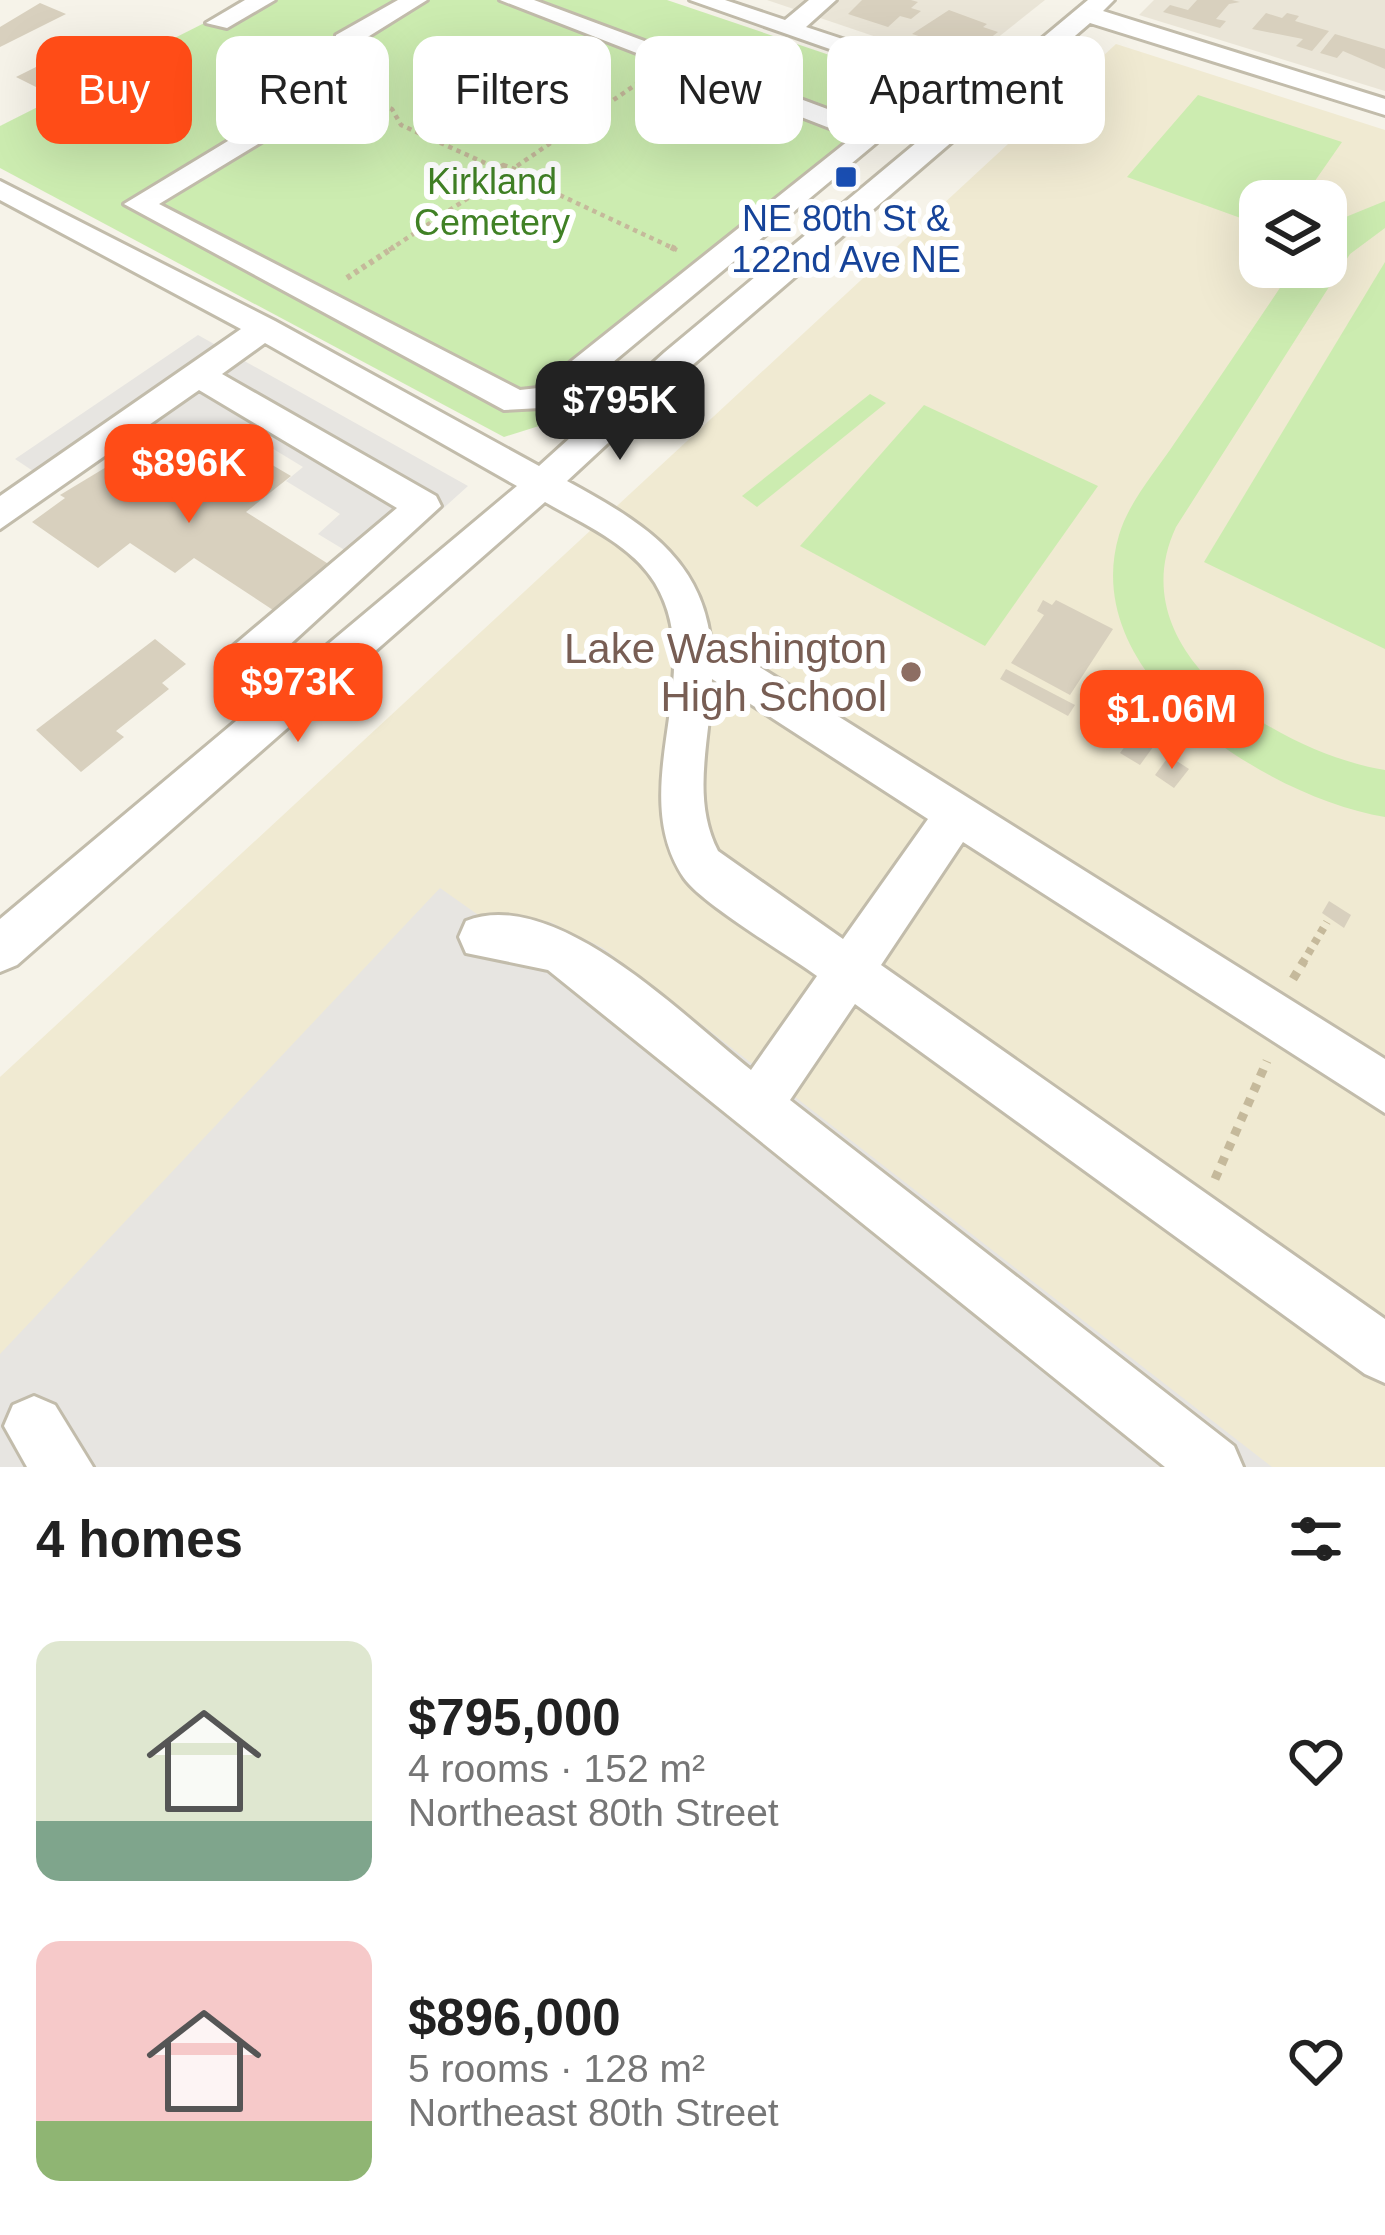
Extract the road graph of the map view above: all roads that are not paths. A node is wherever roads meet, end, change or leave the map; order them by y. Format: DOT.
graph roads {
  1 [pos="263,0"];
  2 [pos="415,0"];
  3 [pos="512,0"];
  4 [pos="702,0"];
  5 [pos="824,0"];
  6 [pos="1094,7"];
  7 [pos="218,23"];
  8 [pos="788,29"];
  9 [pos="1060,36"];
  10 [pos="827,42"];
  11 [pos="1385,107"];
  12 [pos="932,144"];
  13 [pos="2,192"];
  14 [pos="264,328"];
  15 [pos="198,375"];
  16 [pos="544,483"];
  17 [pos="0,515"];
  18 [pos="697,648"];
  19 [pos="288,703"];
  20 [pos="955,817"];
  21 [pos="483,937"];
  22 [pos="0,949"];
  23 [pos="848,971"];
  24 [pos="1385,1088"];
  25 [pos="756,1106"];
  26 [pos="1385,1354"];
  27 [pos="1213,1467"];
  1 -- 7 [label="street"];
  2 -- 3 [label="street"];
  4 -- 8 [label="street"];
  5 -- 8 [label="street"];
  6 -- 9 [label="street"];
  6 -- 11 [label="street"];
  8 -- 10 [label="street"];
  12 -- 16 [label="street"];
  13 -- 14 [label="street"];
  14 -- 15 [label="street"];
  14 -- 16 [label="street"];
  15 -- 17 [label="street"];
  15 -- 19 [label="street"];
  16 -- 18 [label="street"];
  16 -- 19 [label="street"];
  18 -- 20 [label="street"];
  18 -- 23 [label="street"];
  19 -- 22 [label="street"];
  20 -- 23 [label="street"];
  20 -- 24 [label="street"];
  21 -- 25 [label="street"];
  23 -- 25 [label="street"];
  23 -- 26 [label="street"];
  25 -- 27 [label="street"];
}
